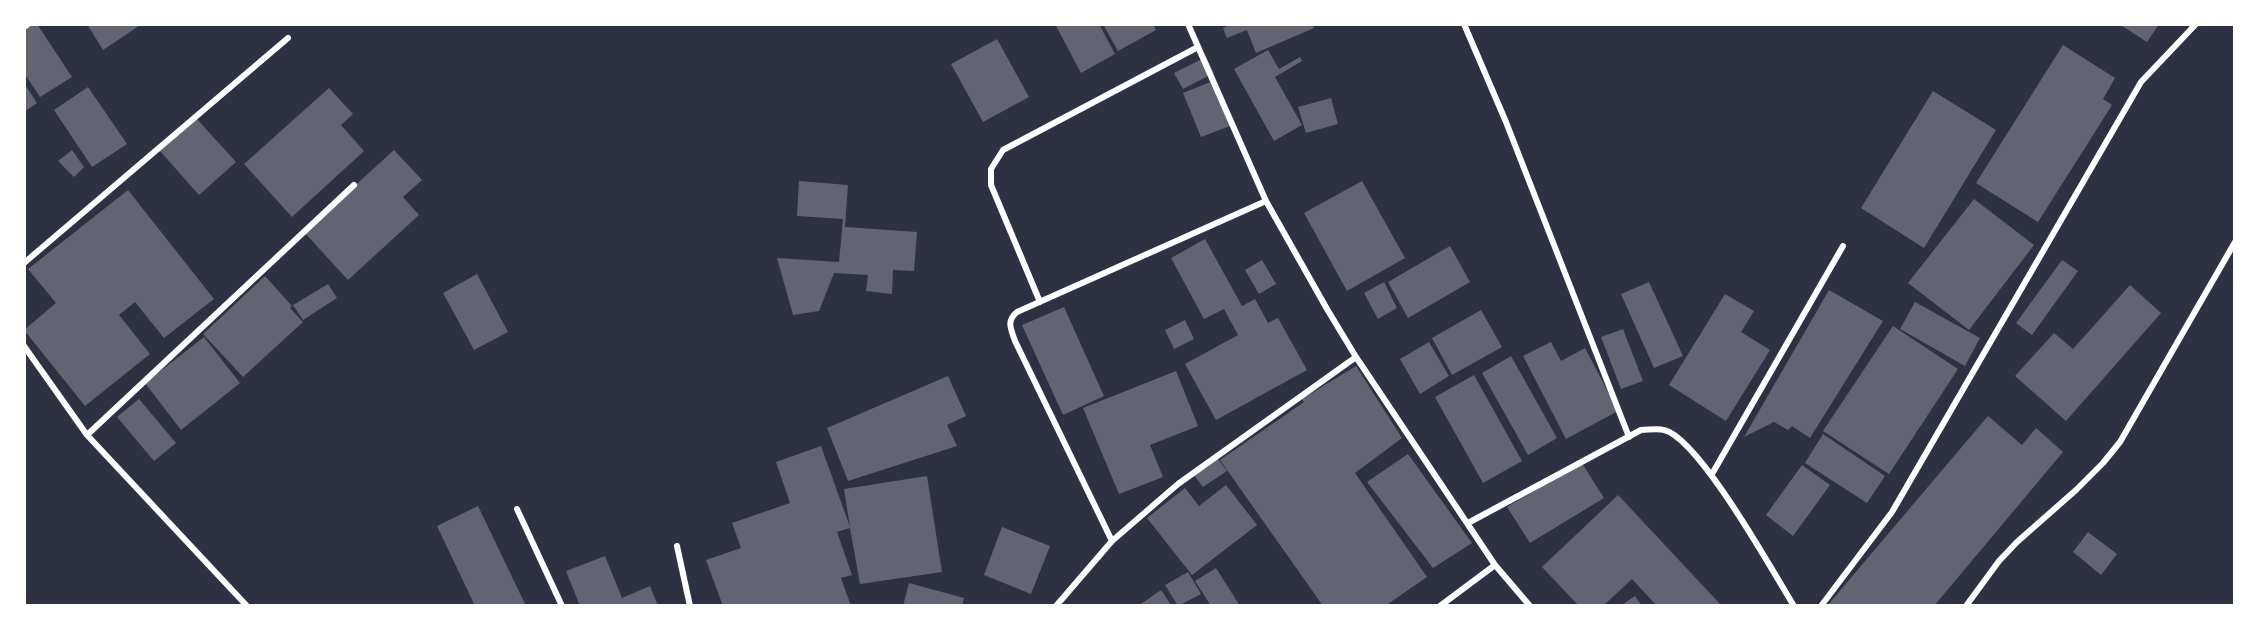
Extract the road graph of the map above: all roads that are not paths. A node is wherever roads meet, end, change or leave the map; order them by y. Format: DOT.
graph roads {
  1 [pos="28,24"];
  2 [pos="1188,24"];
  3 [pos="1464,24"];
  4 [pos="2196,24"];
  5 [pos="24,27"];
  6 [pos="288,38"];
  7 [pos="1198,47"];
  8 [pos="354,185"];
  9 [pos="1266,201"];
  10 [pos="2235,242"];
  11 [pos="1843,246"];
  12 [pos="24,263"];
  13 [pos="1040,302"];
  14 [pos="24,346"];
  15 [pos="1356,357"];
  16 [pos="87,435"];
  17 [pos="1629,437"];
  18 [pos="1712,474"];
  19 [pos="517,508"];
  20 [pos="1468,523"];
  21 [pos="1112,540"];
  22 [pos="677,546"];
  23 [pos="1495,565"];
  24 [pos="247,606"];
  25 [pos="562,606"];
  26 [pos="690,606"];
  27 [pos="1056,606"];
  28 [pos="1440,606"];
  29 [pos="1530,606"];
  30 [pos="1794,606"];
  31 [pos="1821,606"];
  32 [pos="1966,606"];
  1 -- 5 [label="street"];
  2 -- 7 [label="street"];
  3 -- 17 [label="street"];
  4 -- 31 [label="street"];
  6 -- 12 [label="street"];
  7 -- 9 [label="street"];
  7 -- 13 [label="street"];
  8 -- 16 [label="street"];
  9 -- 13 [label="street"];
  9 -- 15 [label="street"];
  10 -- 32 [label="street"];
  11 -- 18 [label="street"];
  13 -- 21 [label="street"];
  14 -- 16 [label="street"];
  15 -- 20 [label="street"];
  15 -- 21 [label="street"];
  16 -- 24 [label="street"];
  17 -- 18 [label="street"];
  17 -- 20 [label="street"];
  18 -- 30 [label="street"];
  19 -- 25 [label="street"];
  20 -- 23 [label="street"];
  21 -- 27 [label="street"];
  22 -- 26 [label="street"];
  23 -- 28 [label="street"];
  23 -- 29 [label="street"];
}
